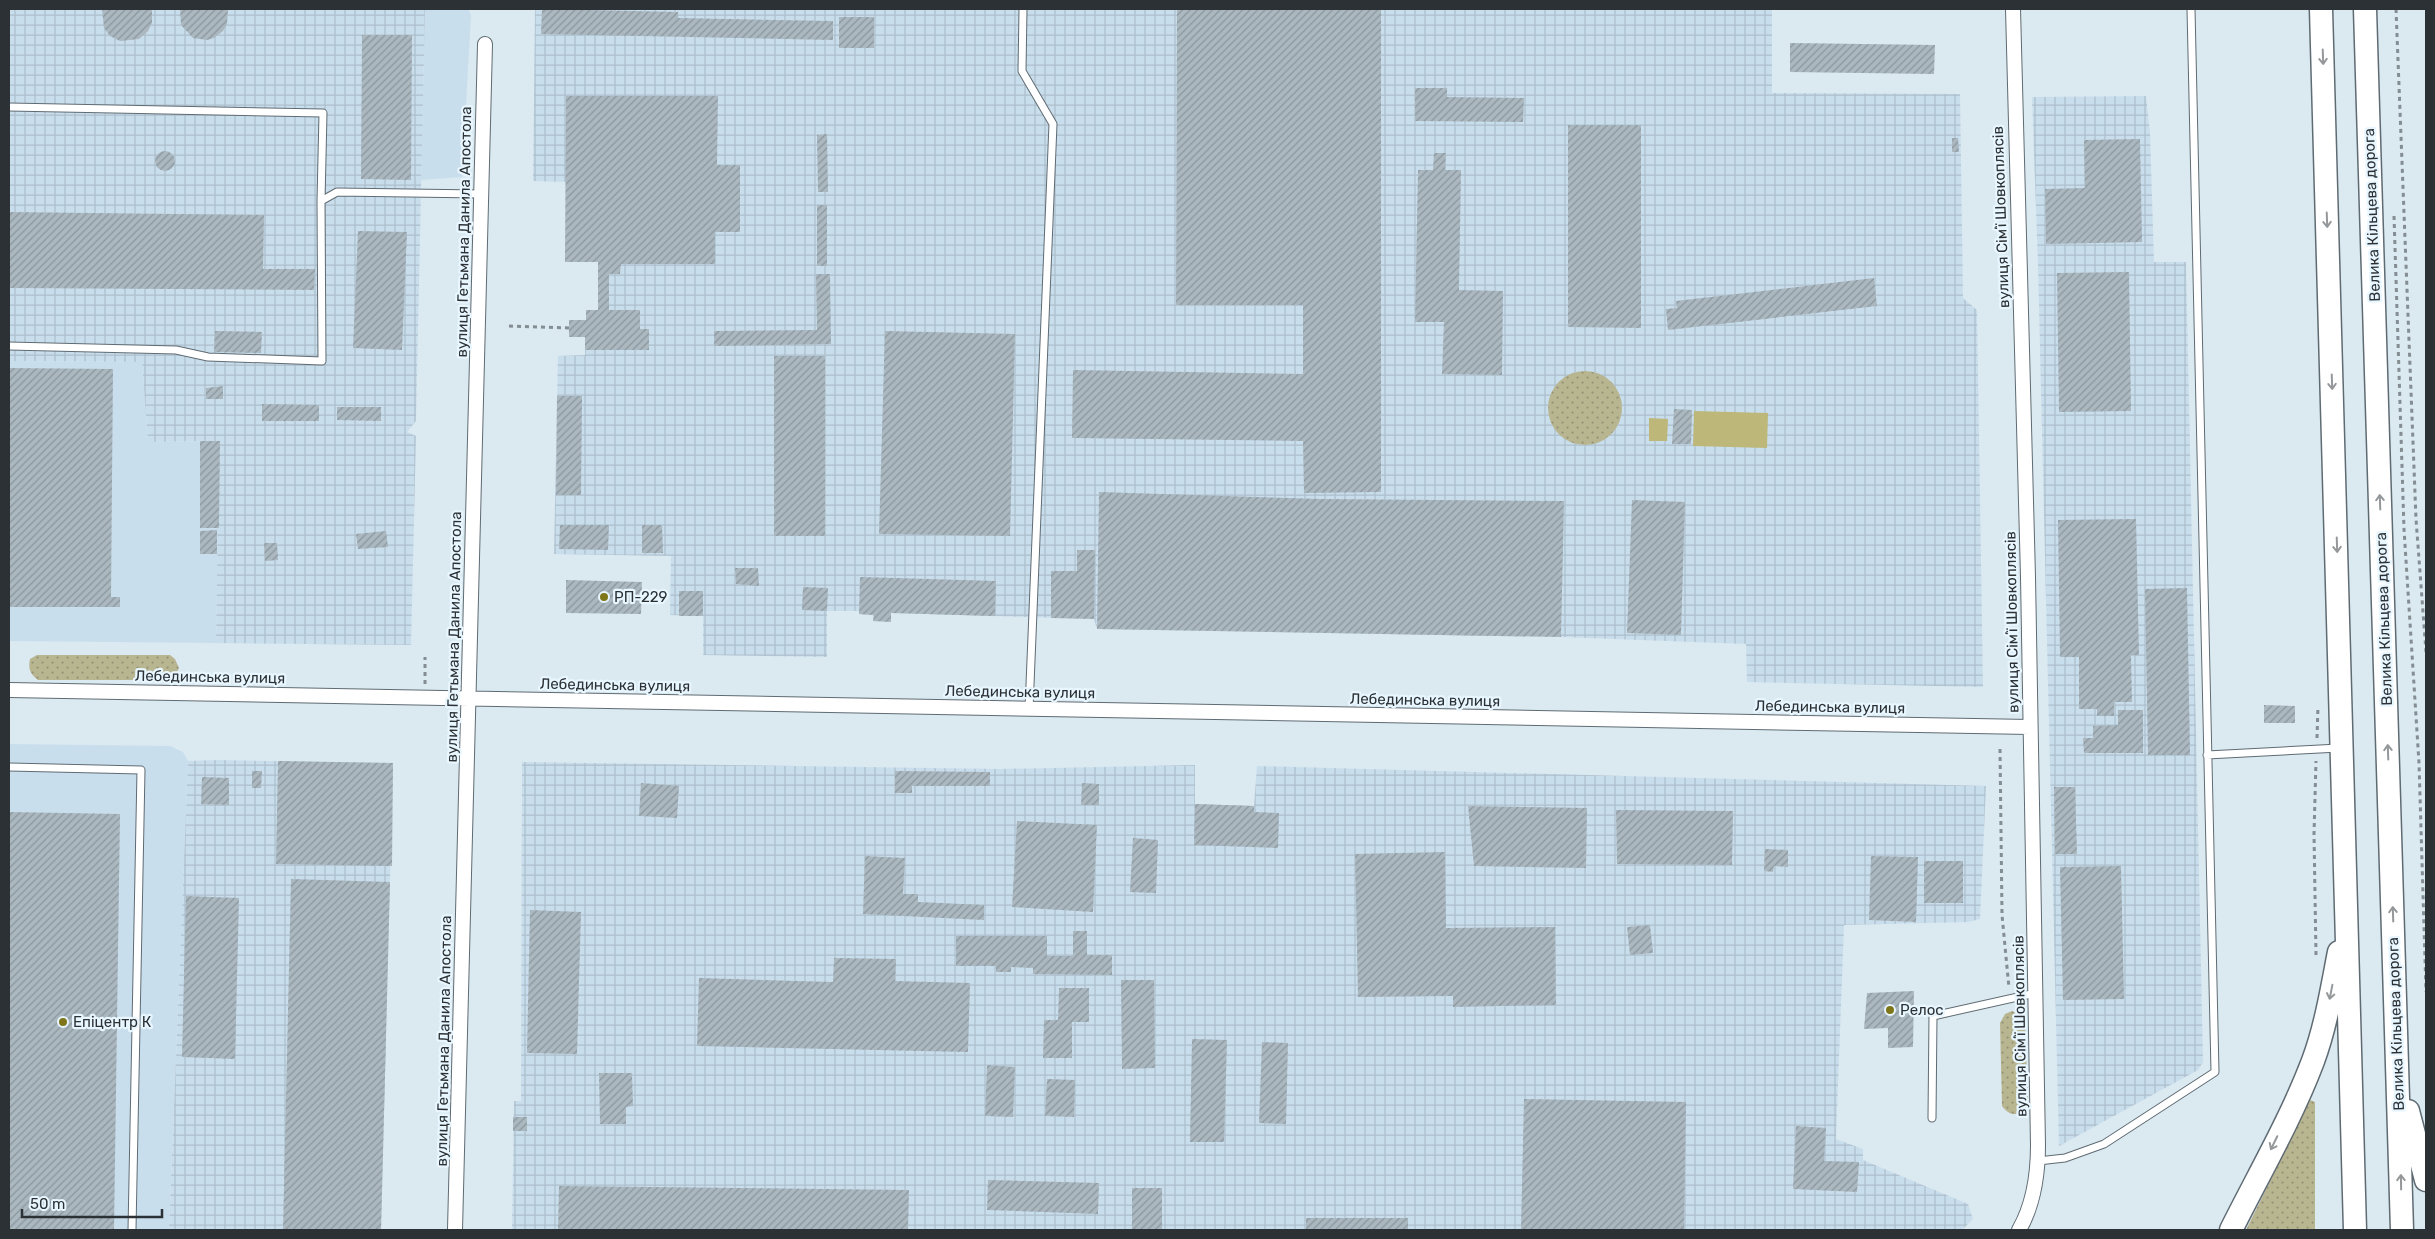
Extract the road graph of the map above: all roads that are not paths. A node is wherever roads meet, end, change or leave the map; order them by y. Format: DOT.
graph roads {
  1 [pos="1023,9"];
  2 [pos="2013,9"];
  3 [pos="2191,9"];
  4 [pos="2321,9"];
  5 [pos="2365,9"];
  6 [pos="485,44"];
  7 [pos="9,107"];
  8 [pos="481,194"];
  9 [pos="321,201"];
  10 [pos="9,346"];
  11 [pos="9,690"];
  12 [pos="468,698"];
  13 [pos="1029,709"];
  14 [pos="2030,727"];
  15 [pos="2342,748"];
  16 [pos="2207,755"];
  17 [pos="9,767"];
  18 [pos="2347,910"];
  19 [pos="2036,993"];
  20 [pos="2398,1074"];
  21 [pos="1932,1118"];
  22 [pos="2038,1162"];
  23 [pos="2426,1180"];
  24 [pos="132,1230"];
  25 [pos="455,1230"];
  26 [pos="2019,1230"];
  27 [pos="2231,1230"];
  28 [pos="2355,1230"];
  29 [pos="2402,1230"];
  1 -- 13 [label="lane"];
  2 -- 14 [label="street, вулиця Сімʼї Шовкоплясів"];
  3 -- 16 [label="lane"];
  4 -- 15 [label="main road, one-way"];
  20 -- 5 [label="main road, Велика Кільцева дорога, one-way"];
  6 -- 8 [label="street, вулиця Гетьмана Данила Апостола"];
  7 -- 9 [label="lane"];
  8 -- 9 [label="lane"];
  8 -- 12 [label="street, вулиця Гетьмана Данила Апостола"];
  9 -- 10 [label="lane"];
  11 -- 12 [label="street, Лебединська вулиця"];
  12 -- 13 [label="street, Лебединська вулиця"];
  12 -- 25 [label="street, вулиця Гетьмана Данила Апостола"];
  13 -- 14 [label="street, Лебединська вулиця"];
  14 -- 19 [label="street, вулиця Сімʼї Шовкоплясів"];
  15 -- 16 [label="lane"];
  15 -- 18 [label="main road"];
  16 -- 22 [label="lane"];
  17 -- 24 [label="lane"];
  18 -- 27 [label="main road, one-way"];
  18 -- 28 [label="main road"];
  19 -- 21 [label="lane"];
  19 -- 22 [label="street, вулиця Сімʼї Шовкоплясів"];
  20 -- 23 [label="main road"];
  29 -- 20 [label="main road, Велика Кільцева дорога, one-way"];
  22 -- 26 [label="street, вулиця Сімʼї Шовкоплясів"];
}
